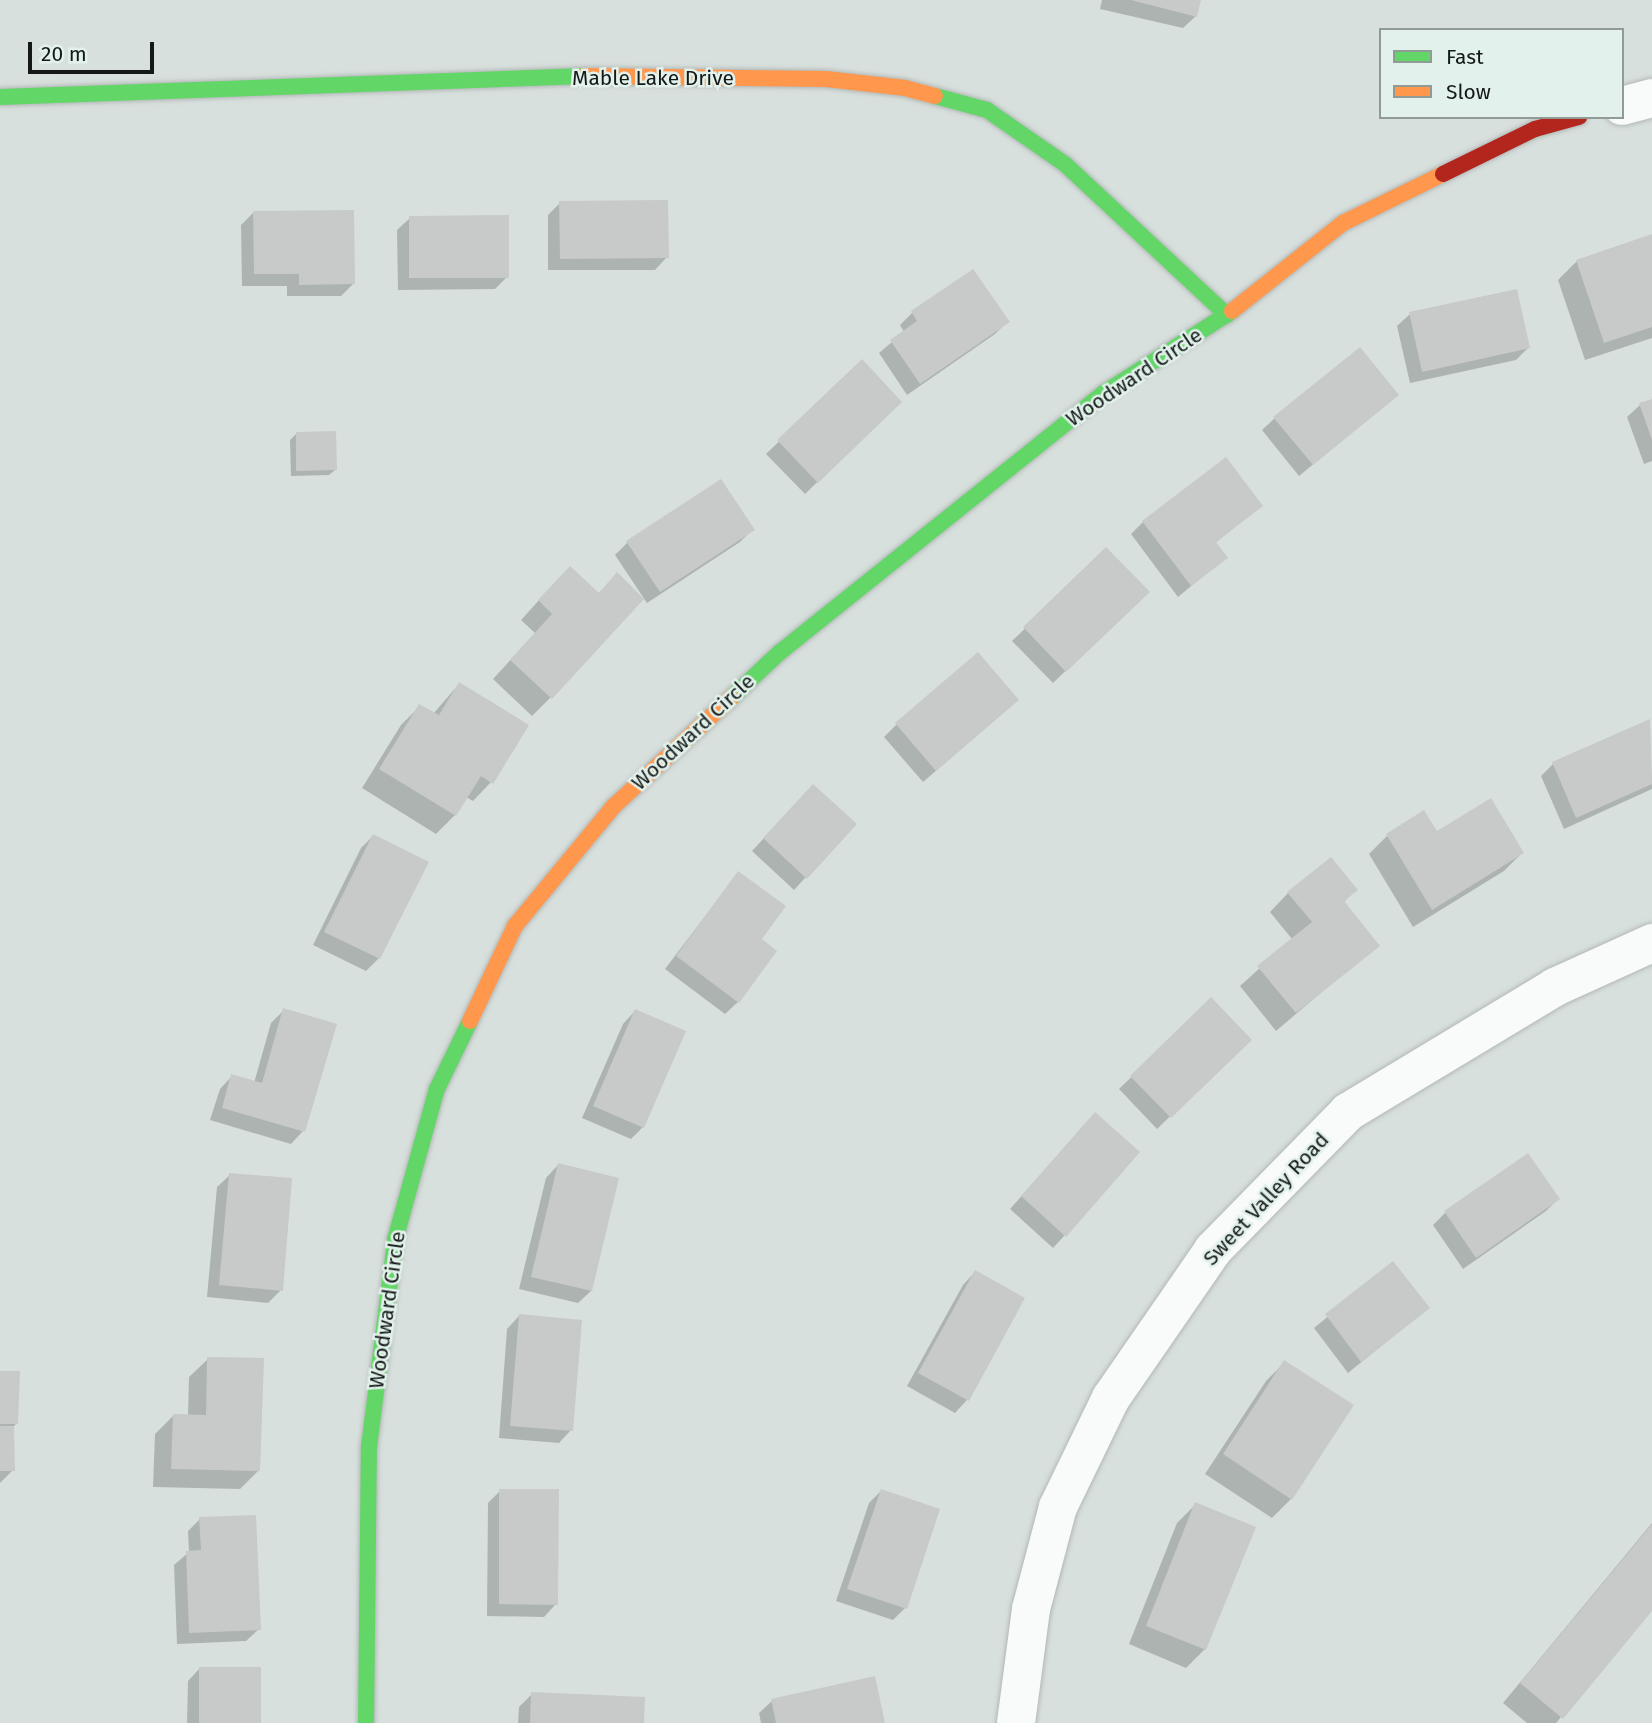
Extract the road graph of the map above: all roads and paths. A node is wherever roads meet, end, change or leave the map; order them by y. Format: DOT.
graph roads {
  1 [pos="0,97"];
  2 [pos="1652,98"];
  3 [pos="1624,105"];
  4 [pos="1572,119"];
  5 [pos="1227,314"];
  6 [pos="1652,943"];
  7 [pos="366,1723"];
  8 [pos="1016,1723"];
  1 -- 5 [label="street, Mable Lake Drive"];
  2 -- 3 [label="street"];
  4 -- 5 [label="street, Woodward Circle"];
  5 -- 7 [label="street, Woodward Circle"];
  6 -- 8 [label="street, Sweet Valley Road"];
}
